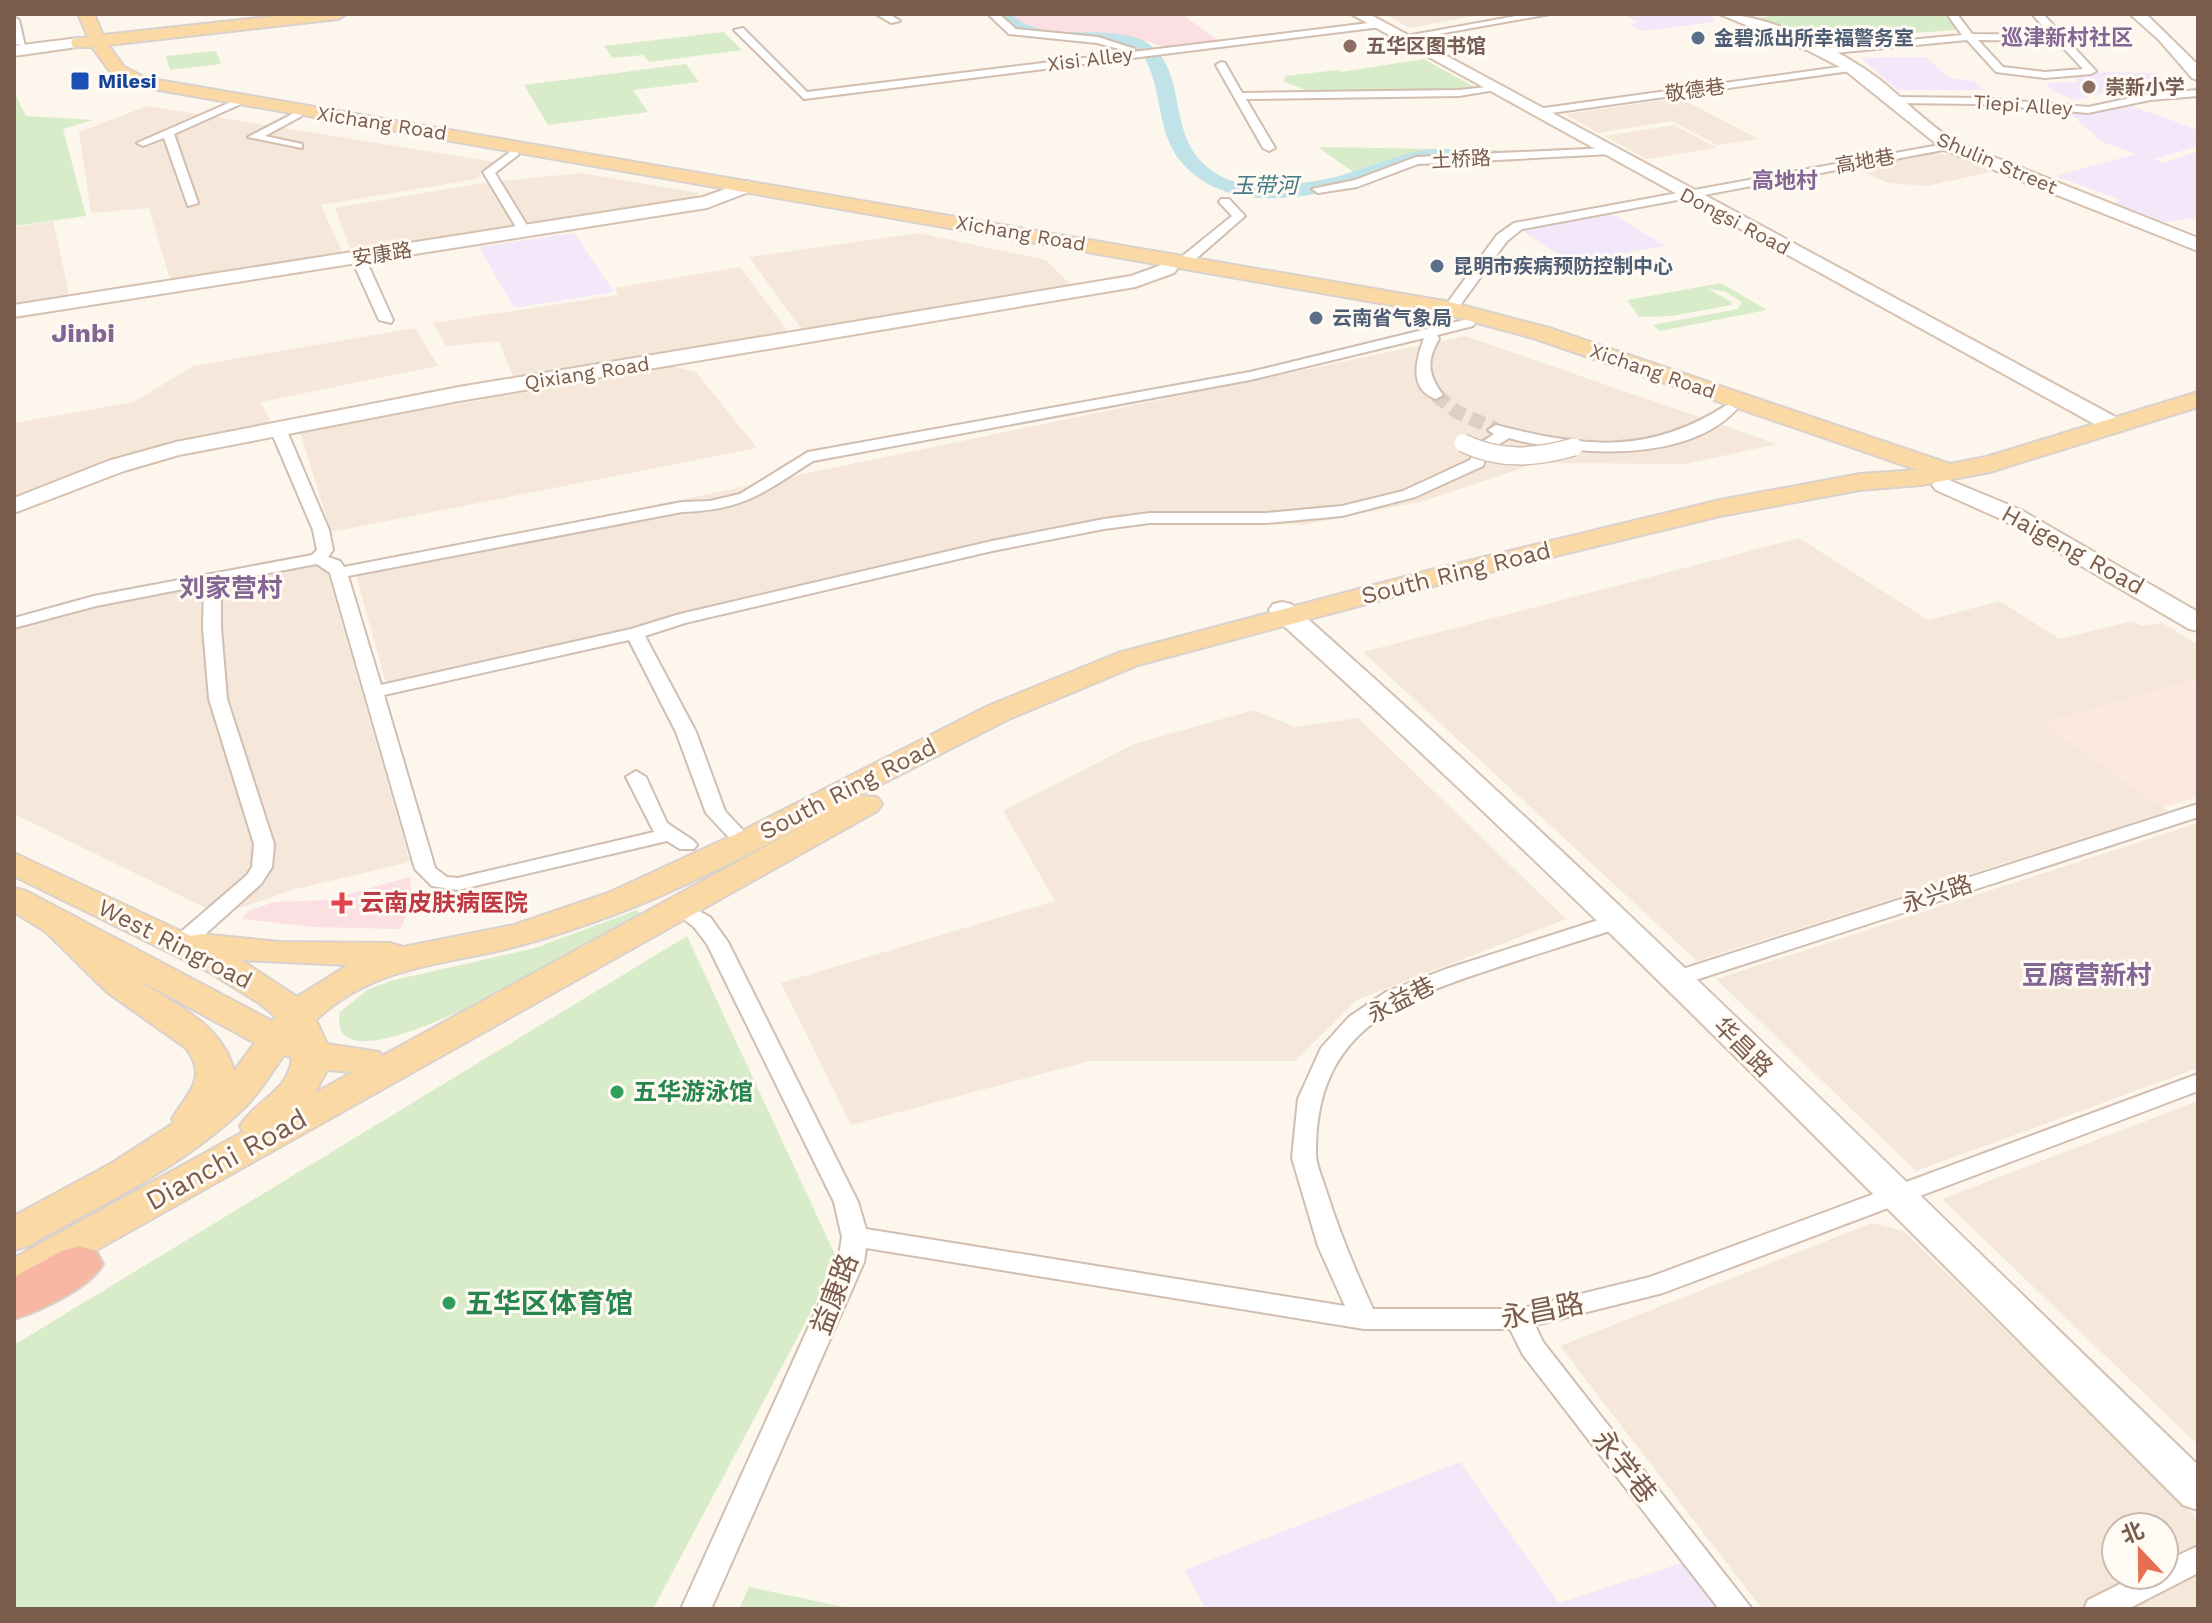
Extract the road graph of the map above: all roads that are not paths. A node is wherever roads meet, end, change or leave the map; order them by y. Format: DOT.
graph roads {
  1 [pos="68,14"];
  2 [pos="86,14"];
  3 [pos="298,14"];
  4 [pos="338,14"];
  5 [pos="881,14"];
  6 [pos="993,14"];
  7 [pos="1358,14"];
  8 [pos="1545,14"];
  9 [pos="1726,14"];
  10 [pos="1952,14"];
  11 [pos="2037,14"];
  12 [pos="2137,14"];
  13 [pos="2147,14"];
  14 [pos="14,20"];
  15 [pos="895,21"];
  16 [pos="1377,25"];
  17 [pos="739,30"];
  18 [pos="1969,37"];
  19 [pos="1400,38"];
  20 [pos="2059,38"];
  21 [pos="88,40"];
  22 [pos="16,47"];
  23 [pos="1824,51"];
  24 [pos="1137,53"];
  25 [pos="2198,64"];
  26 [pos="1221,65"];
  27 [pos="1853,68"];
  28 [pos="2198,75"];
  29 [pos="1496,89"];
  30 [pos="2198,93"];
  31 [pos="1240,96"];
  32 [pos="1895,100"];
  33 [pos="235,104"];
  34 [pos="1537,112"];
  35 [pos="296,115"];
  36 [pos="168,132"];
  37 [pos="143,143"];
  38 [pos="298,146"];
  39 [pos="1950,146"];
  40 [pos="1269,148"];
  41 [pos="1603,149"];
  42 [pos="514,153"];
  43 [pos="742,188"];
  44 [pos="1318,189"];
  45 [pos="1685,194"];
  46 [pos="1225,202"];
  47 [pos="192,203"];
  48 [pos="525,232"];
  49 [pos="2198,245"];
  50 [pos="358,258"];
  51 [pos="1176,265"];
  52 [pos="14,311"];
  53 [pos="1459,316"];
  54 [pos="386,320"];
  55 [pos="1430,334"];
  56 [pos="1436,395"];
  57 [pos="2198,399"];
  58 [pos="1730,409"];
  59 [pos="2198,413"];
  60 [pos="2115,426"];
  61 [pos="278,429"];
  62 [pos="1463,443"];
  63 [pos="1574,447"];
  64 [pos="1937,478"];
  65 [pos="1972,480"];
  66 [pos="14,506"];
  67 [pos="318,559"];
  68 [pos="339,573"];
  69 [pos="213,579"];
  70 [pos="2198,603"];
  71 [pos="1293,619"];
  72 [pos="14,623"];
  73 [pos="2198,623"];
  74 [pos="635,633"];
  75 [pos="372,692"];
  76 [pos="636,777"];
  77 [pos="2198,810"];
  78 [pos="754,851"];
  79 [pos="14,863"];
  80 [pos="14,898"];
  81 [pos="679,907"];
  82 [pos="48,917"];
  83 [pos="1614,922"];
  84 [pos="171,939"];
  85 [pos="454,948"];
  86 [pos="1675,979"];
  87 [pos="339,984"];
  88 [pos="287,1028"];
  89 [pos="437,1041"];
  90 [pos="311,1052"];
  91 [pos="366,1061"];
  92 [pos="2198,1082"];
  93 [pos="269,1127"];
  94 [pos="155,1153"];
  95 [pos="207,1167"];
  96 [pos="107,1181"];
  97 [pos="1893,1195"];
  98 [pos="855,1237"];
  99 [pos="79,1264"];
  100 [pos="15,1272"];
  101 [pos="1364,1319"];
  102 [pos="1519,1319"];
  103 [pos="2198,1492"];
  104 [pos="2198,1559"];
  105 [pos="696,1609"];
  106 [pos="1737,1609"];
  107 [pos="2099,1609"];
  1 -- 21 [label="main road, Xichang Road"];
  2 -- 21 [label="main road, Xichang Road"];
  3 -- 21 [label="main road"];
  4 -- 21 [label="main road"];
  5 -- 15 [label="street"];
  6 -- 24 [label="street"];
  7 -- 16 [label="street, Dongsi Road"];
  8 -- 19 [label="street"];
  9 -- 23 [label="street, Shulin Street"];
  10 -- 18 [label="street"];
  11 -- 20 [label="street"];
  12 -- 28 [label="street"];
  13 -- 25 [label="street"];
  14 -- 22 [label="street"];
  16 -- 19 [label="street, Dongsi Road"];
  16 -- 24 [label="street, Xisi Alley"];
  17 -- 24 [label="street, Xisi Alley"];
  18 -- 20 [label="street"];
  18 -- 20 [label="street"];
  18 -- 23 [label="street"];
  19 -- 29 [label="street, Dongsi Road"];
  21 -- 22 [label="street"];
  21 -- 33 [label="main road, Xichang Road"];
  21 -- 43 [label="main road, Xichang Road"];
  23 -- 27 [label="street, Shulin Street"];
  26 -- 31 [label="street"];
  27 -- 32 [label="street, Shulin Street"];
  27 -- 34 [label="street, 敬德巷"];
  29 -- 31 [label="street"];
  29 -- 34 [label="street, Dongsi Road"];
  30 -- 32 [label="street, Tiepi Alley"];
  31 -- 40 [label="street"];
  32 -- 39 [label="street, Shulin Street"];
  33 -- 35 [label="main road, Xichang Road"];
  33 -- 36 [label="street"];
  34 -- 41 [label="street, Dongsi Road"];
  35 -- 38 [label="street"];
  35 -- 42 [label="main road, Xichang Road"];
  36 -- 37 [label="street"];
  36 -- 47 [label="street"];
  39 -- 45 [label="street, 高地巷"];
  39 -- 49 [label="street, Shulin Street"];
  41 -- 44 [label="street, 土桥路"];
  41 -- 45 [label="street, Dongsi Road"];
  42 -- 43 [label="main road, Xichang Road"];
  42 -- 48 [label="street"];
  43 -- 48 [label="street, 安康路"];
  43 -- 51 [label="main road, Xichang Road"];
  45 -- 53 [label="street"];
  45 -- 60 [label="street, Dongsi Road"];
  46 -- 51 [label="street"];
  48 -- 50 [label="street, 安康路"];
  50 -- 52 [label="street, 安康路"];
  50 -- 54 [label="street"];
  51 -- 53 [label="main road, Xichang Road"];
  51 -- 61 [label="street, Qixiang Road"];
  53 -- 55 [label="street"];
  53 -- 58 [label="main road, Xichang Road"];
  53 -- 64 [label="main road, Xichang Road"];
  55 -- 56 [label="street"];
  55 -- 68 [label="street"];
  57 -- 60 [label="main road, South Ring Road"];
  58 -- 63 [label="street"];
  58 -- 64 [label="main road, Xichang Road"];
  59 -- 65 [label="main road, South Ring Road"];
  60 -- 64 [label="main road, South Ring Road"];
  61 -- 66 [label="street, Qixiang Road"];
  61 -- 67 [label="street"];
  62 -- 63 [label="street, bridge"];
  63 -- 74 [label="street"];
  64 -- 65 [label="main road, South Ring Road"];
  64 -- 71 [label="main road, South Ring Road"];
  64 -- 73 [label="street, Haigeng Road"];
  65 -- 70 [label="street, Haigeng Road"];
  67 -- 68 [label="street"];
  67 -- 69 [label="street"];
  68 -- 75 [label="street"];
  69 -- 72 [label="street"];
  69 -- 84 [label="street"];
  71 -- 78 [label="main road, South Ring Road"];
  71 -- 83 [label="street, 华昌路"];
  74 -- 75 [label="street"];
  74 -- 78 [label="street"];
  75 -- 76 [label="street"];
  77 -- 86 [label="street, 永兴路"];
  78 -- 81 [label="main road, Dianchi Road"];
  78 -- 85 [label="main road, Dianchi Road"];
  79 -- 84 [label="main road, West Ringroad"];
  80 -- 82 [label="main road, West Ringroad"];
  81 -- 89 [label="main road, Dianchi Road"];
  81 -- 98 [label="street, 益康路"];
  82 -- 88 [label="main road, West Ringroad"];
  82 -- 96 [label="main road"];
  83 -- 86 [label="street, 华昌路"];
  83 -- 101 [label="street, 永益巷"];
  84 -- 85 [label="main road"];
  84 -- 88 [label="main road, West Ringroad"];
  85 -- 87 [label="main road, Dianchi Road"];
  86 -- 97 [label="street, 华昌路"];
  87 -- 88 [label="main road, Dianchi Road"];
  87 -- 91 [label="main road, Dianchi Road"];
  88 -- 90 [label="main road, West Ringroad"];
  88 -- 94 [label="main road, Dianchi Road"];
  89 -- 91 [label="main road, Dianchi Road"];
  89 -- 93 [label="main road, Dianchi Road"];
  90 -- 91 [label="main road"];
  90 -- 93 [label="main road"];
  92 -- 97 [label="street, 永昌路"];
  93 -- 95 [label="main road"];
  93 -- 99 [label="main road"];
  94 -- 95 [label="main road, Dianchi Road"];
  94 -- 96 [label="main road, Dianchi Road"];
  95 -- 99 [label="main road"];
  95 -- 100 [label="main road"];
  96 -- 100 [label="main road, Dianchi Road"];
  97 -- 102 [label="street, 永昌路"];
  97 -- 103 [label="street, 华昌路"];
  98 -- 101 [label="street, 永昌路"];
  98 -- 105 [label="street, 益康路"];
  99 -- 100 [label="highway"];
  101 -- 102 [label="street, 永昌路"];
  102 -- 106 [label="street, 永学巷"];
  104 -- 107 [label="street"];
}
